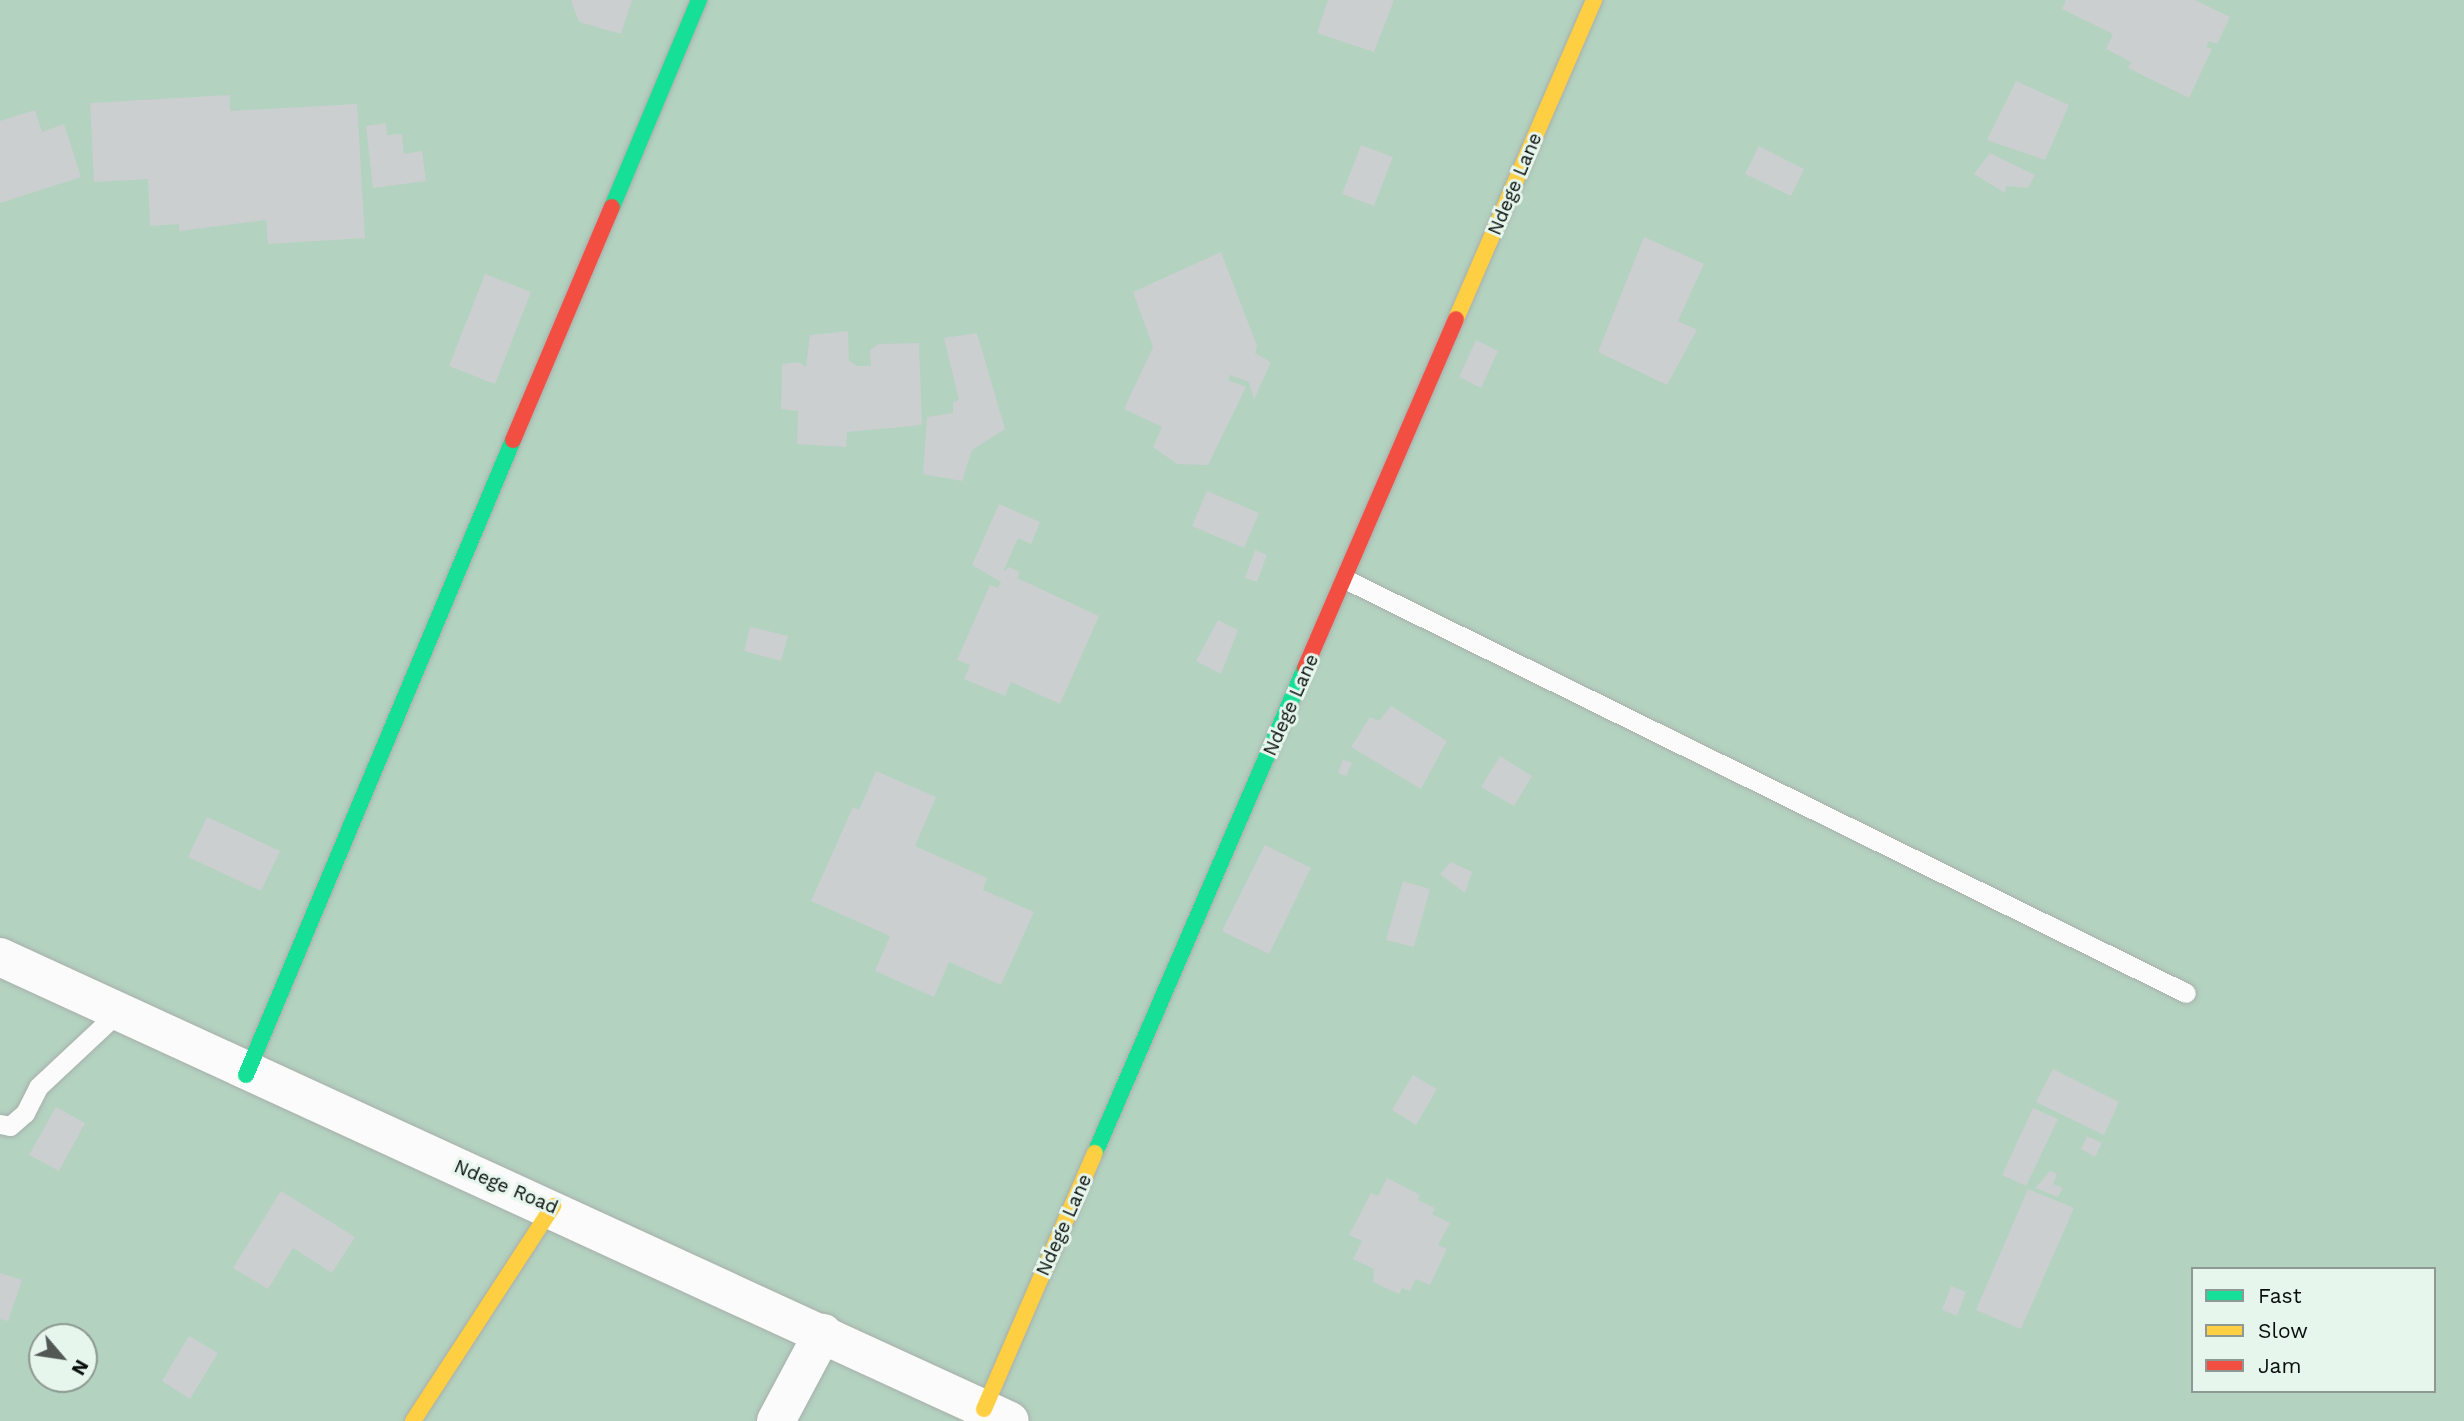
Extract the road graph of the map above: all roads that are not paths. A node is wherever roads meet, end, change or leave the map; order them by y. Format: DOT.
graph roads {
  1 [pos="699,0"];
  2 [pos="1594,0"];
  3 [pos="1345,579"];
  4 [pos="0,957"];
  5 [pos="2186,993"];
  6 [pos="117,1013"];
  7 [pos="246,1074"];
  8 [pos="0,1124"];
  9 [pos="553,1206"];
  10 [pos="823,1333"];
  11 [pos="974,1412"];
  12 [pos="413,1421"];
  13 [pos="776,1421"];
  1 -- 7 [label="street"];
  2 -- 3 [label="street, Ndege Lane"];
  3 -- 5 [label="lane"];
  3 -- 11 [label="street, Ndege Lane"];
  4 -- 6 [label="street, Ndege Road"];
  6 -- 7 [label="street, Ndege Road"];
  6 -- 8 [label="lane"];
  7 -- 9 [label="street, Ndege Road"];
  9 -- 10 [label="street, Ndege Road"];
  9 -- 12 [label="street"];
  10 -- 11 [label="street, Ndege Road"];
  10 -- 13 [label="street"];
}
